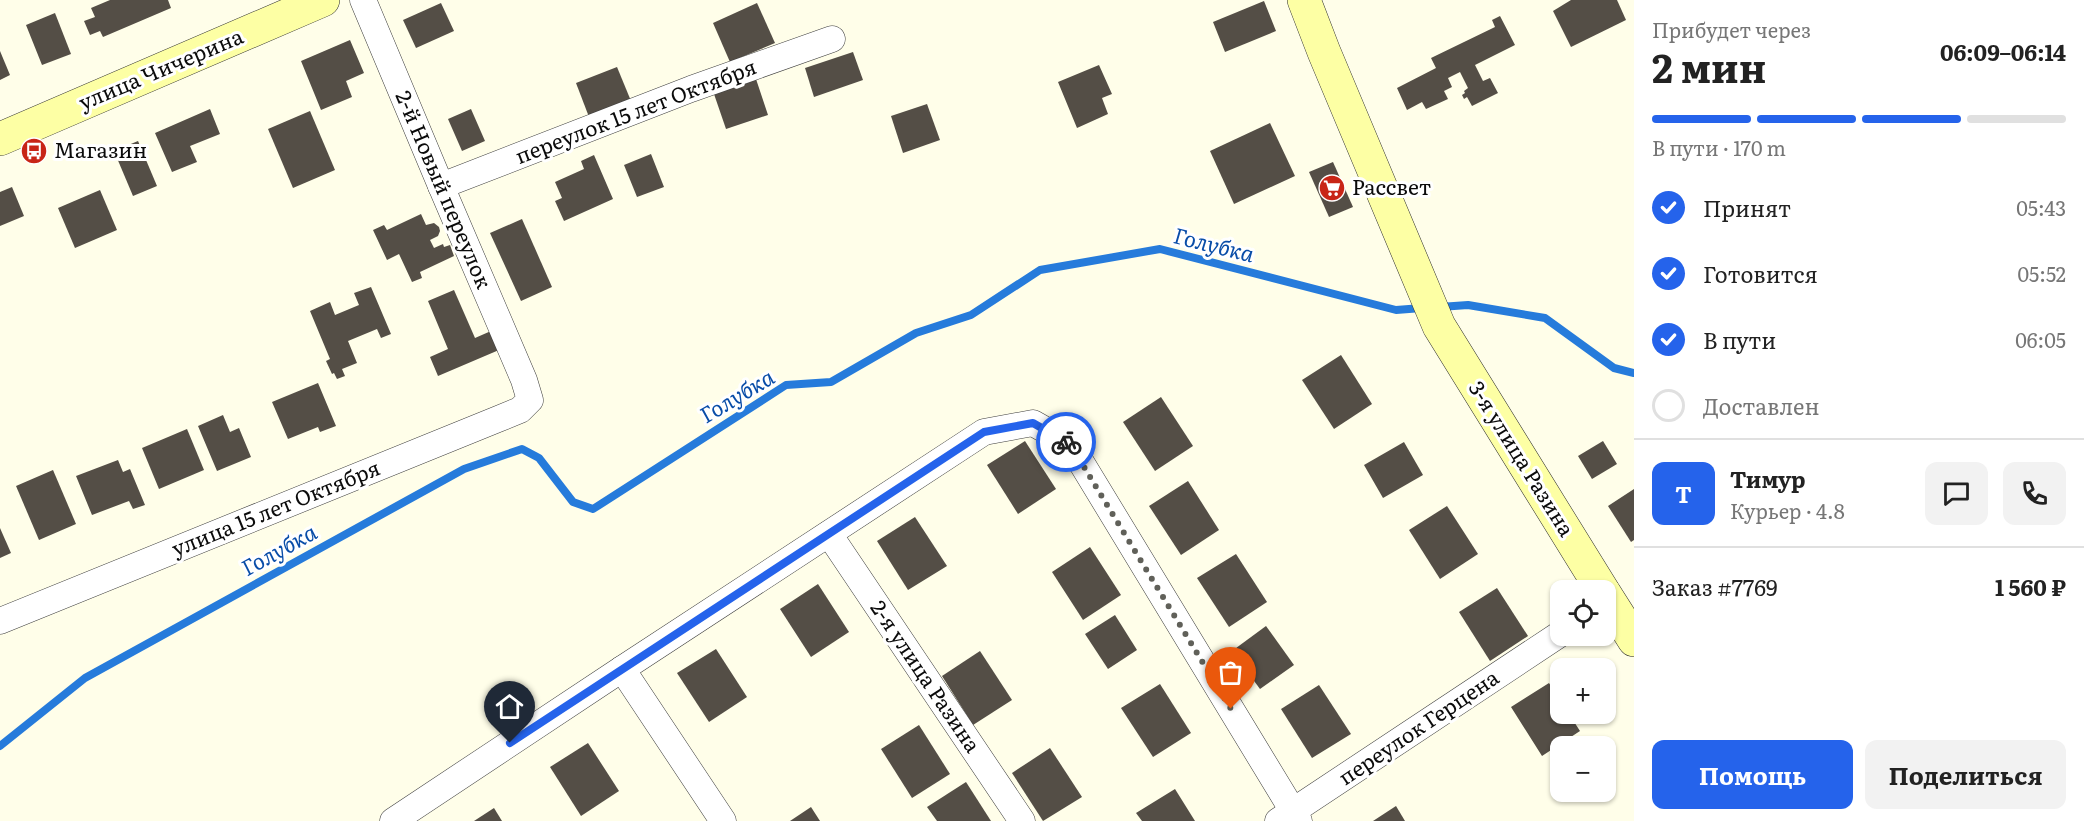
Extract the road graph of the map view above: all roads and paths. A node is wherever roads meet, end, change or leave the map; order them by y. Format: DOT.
graph roads {
  1 [pos="322,0"];
  2 [pos="363,0"];
  3 [pos="1304,0"];
  4 [pos="832,39"];
  5 [pos="0,139"];
  6 [pos="441,186"];
  7 [pos="525,380"];
  8 [pos="829,534"];
  9 [pos="1595,580"];
  10 [pos="1616,613"];
  11 [pos="0,621"];
  12 [pos="1634,640"];
  13 [pos="1550,641"];
  14 [pos="622,669"];
  15 [pos="407,817"];
  16 [pos="1290,818"];
  17 [pos="723,821"];
  18 [pos="1022,821"];
  1 -- 5 [label="street, улица Чичерина"];
  2 -- 6 [label="street, 2-й Новый переулок"];
  3 -- 9 [label="street, 3-я улица Разина"];
  4 -- 6 [label="street, переулок 15 лет Октября"];
  6 -- 7 [label="street, 2-й Новый переулок"];
  7 -- 11 [label="street, улица 15 лет Октября"];
  8 -- 14 [label="street"];
  8 -- 16 [label="street"];
  8 -- 18 [label="street, 2-я улица Разина"];
  10 -- 12 [label="street, 3-я улица Разина"];
  13 -- 16 [label="street, переулок Герцена"];
  14 -- 15 [label="street"];
  14 -- 17 [label="street"];
}
